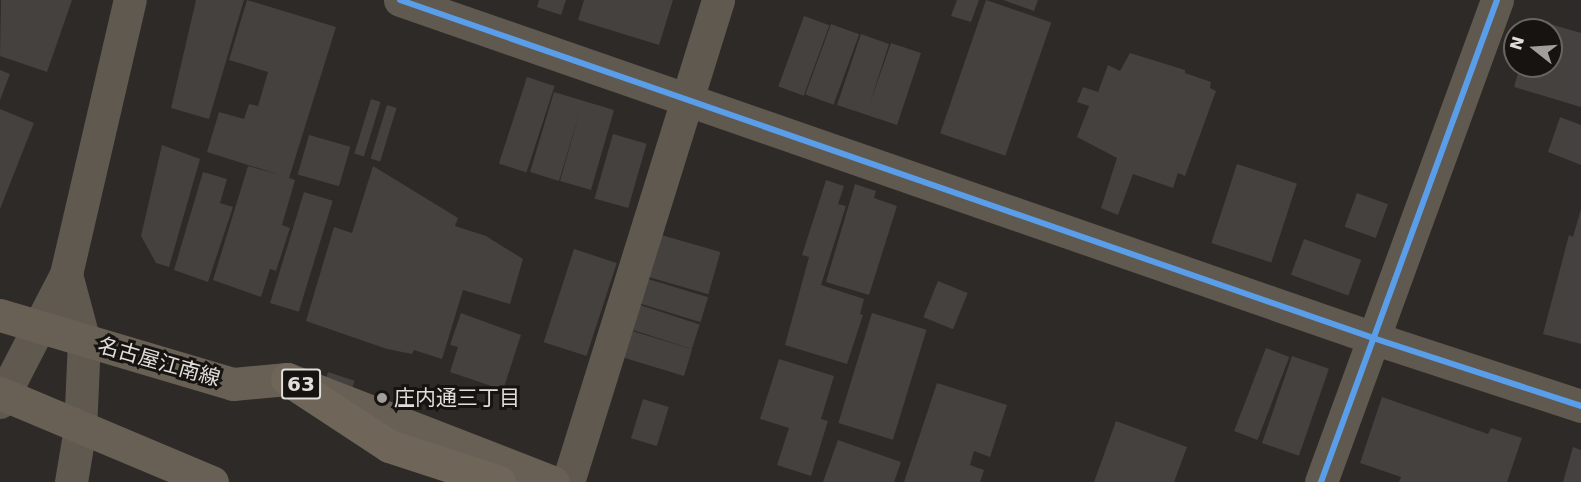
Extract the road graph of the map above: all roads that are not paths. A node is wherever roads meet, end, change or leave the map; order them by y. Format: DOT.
graph roads {
  1 [pos="130,0"];
  2 [pos="718,0"];
  3 [pos="1497,0"];
  4 [pos="412,2"];
  5 [pos="687,101"];
  6 [pos="66,274"];
  7 [pos="0,315"];
  8 [pos="39,327"];
  9 [pos="1376,339"];
  10 [pos="84,341"];
  11 [pos="287,379"];
  12 [pos="1,396"];
  13 [pos="1581,406"];
  14 [pos="80,428"];
  15 [pos="71,482"];
  16 [pos="212,482"];
  17 [pos="499,482"];
  18 [pos="553,482"];
  19 [pos="568,482"];
  20 [pos="1322,482"];
  1 -- 6 [label="street"];
  2 -- 5 [label="street"];
  3 -- 9 [label="street"];
  4 -- 5 [label="street"];
  5 -- 9 [label="street"];
  5 -- 19 [label="street"];
  6 -- 8 [label="street"];
  6 -- 10 [label="street"];
  7 -- 8 [label="main road, 名古屋江南線 / 63"];
  8 -- 10 [label="main road, 名古屋江南線 / 63"];
  8 -- 12 [label="street"];
  9 -- 13 [label="street"];
  9 -- 20 [label="street"];
  10 -- 11 [label="main road, 名古屋江南線 / 63"];
  10 -- 14 [label="street"];
  11 -- 17 [label="highway"];
  11 -- 18 [label="main road, 名古屋江南線 / 63"];
  12 -- 14 [label="main road"];
  14 -- 15 [label="street"];
  14 -- 16 [label="main road"];
}
